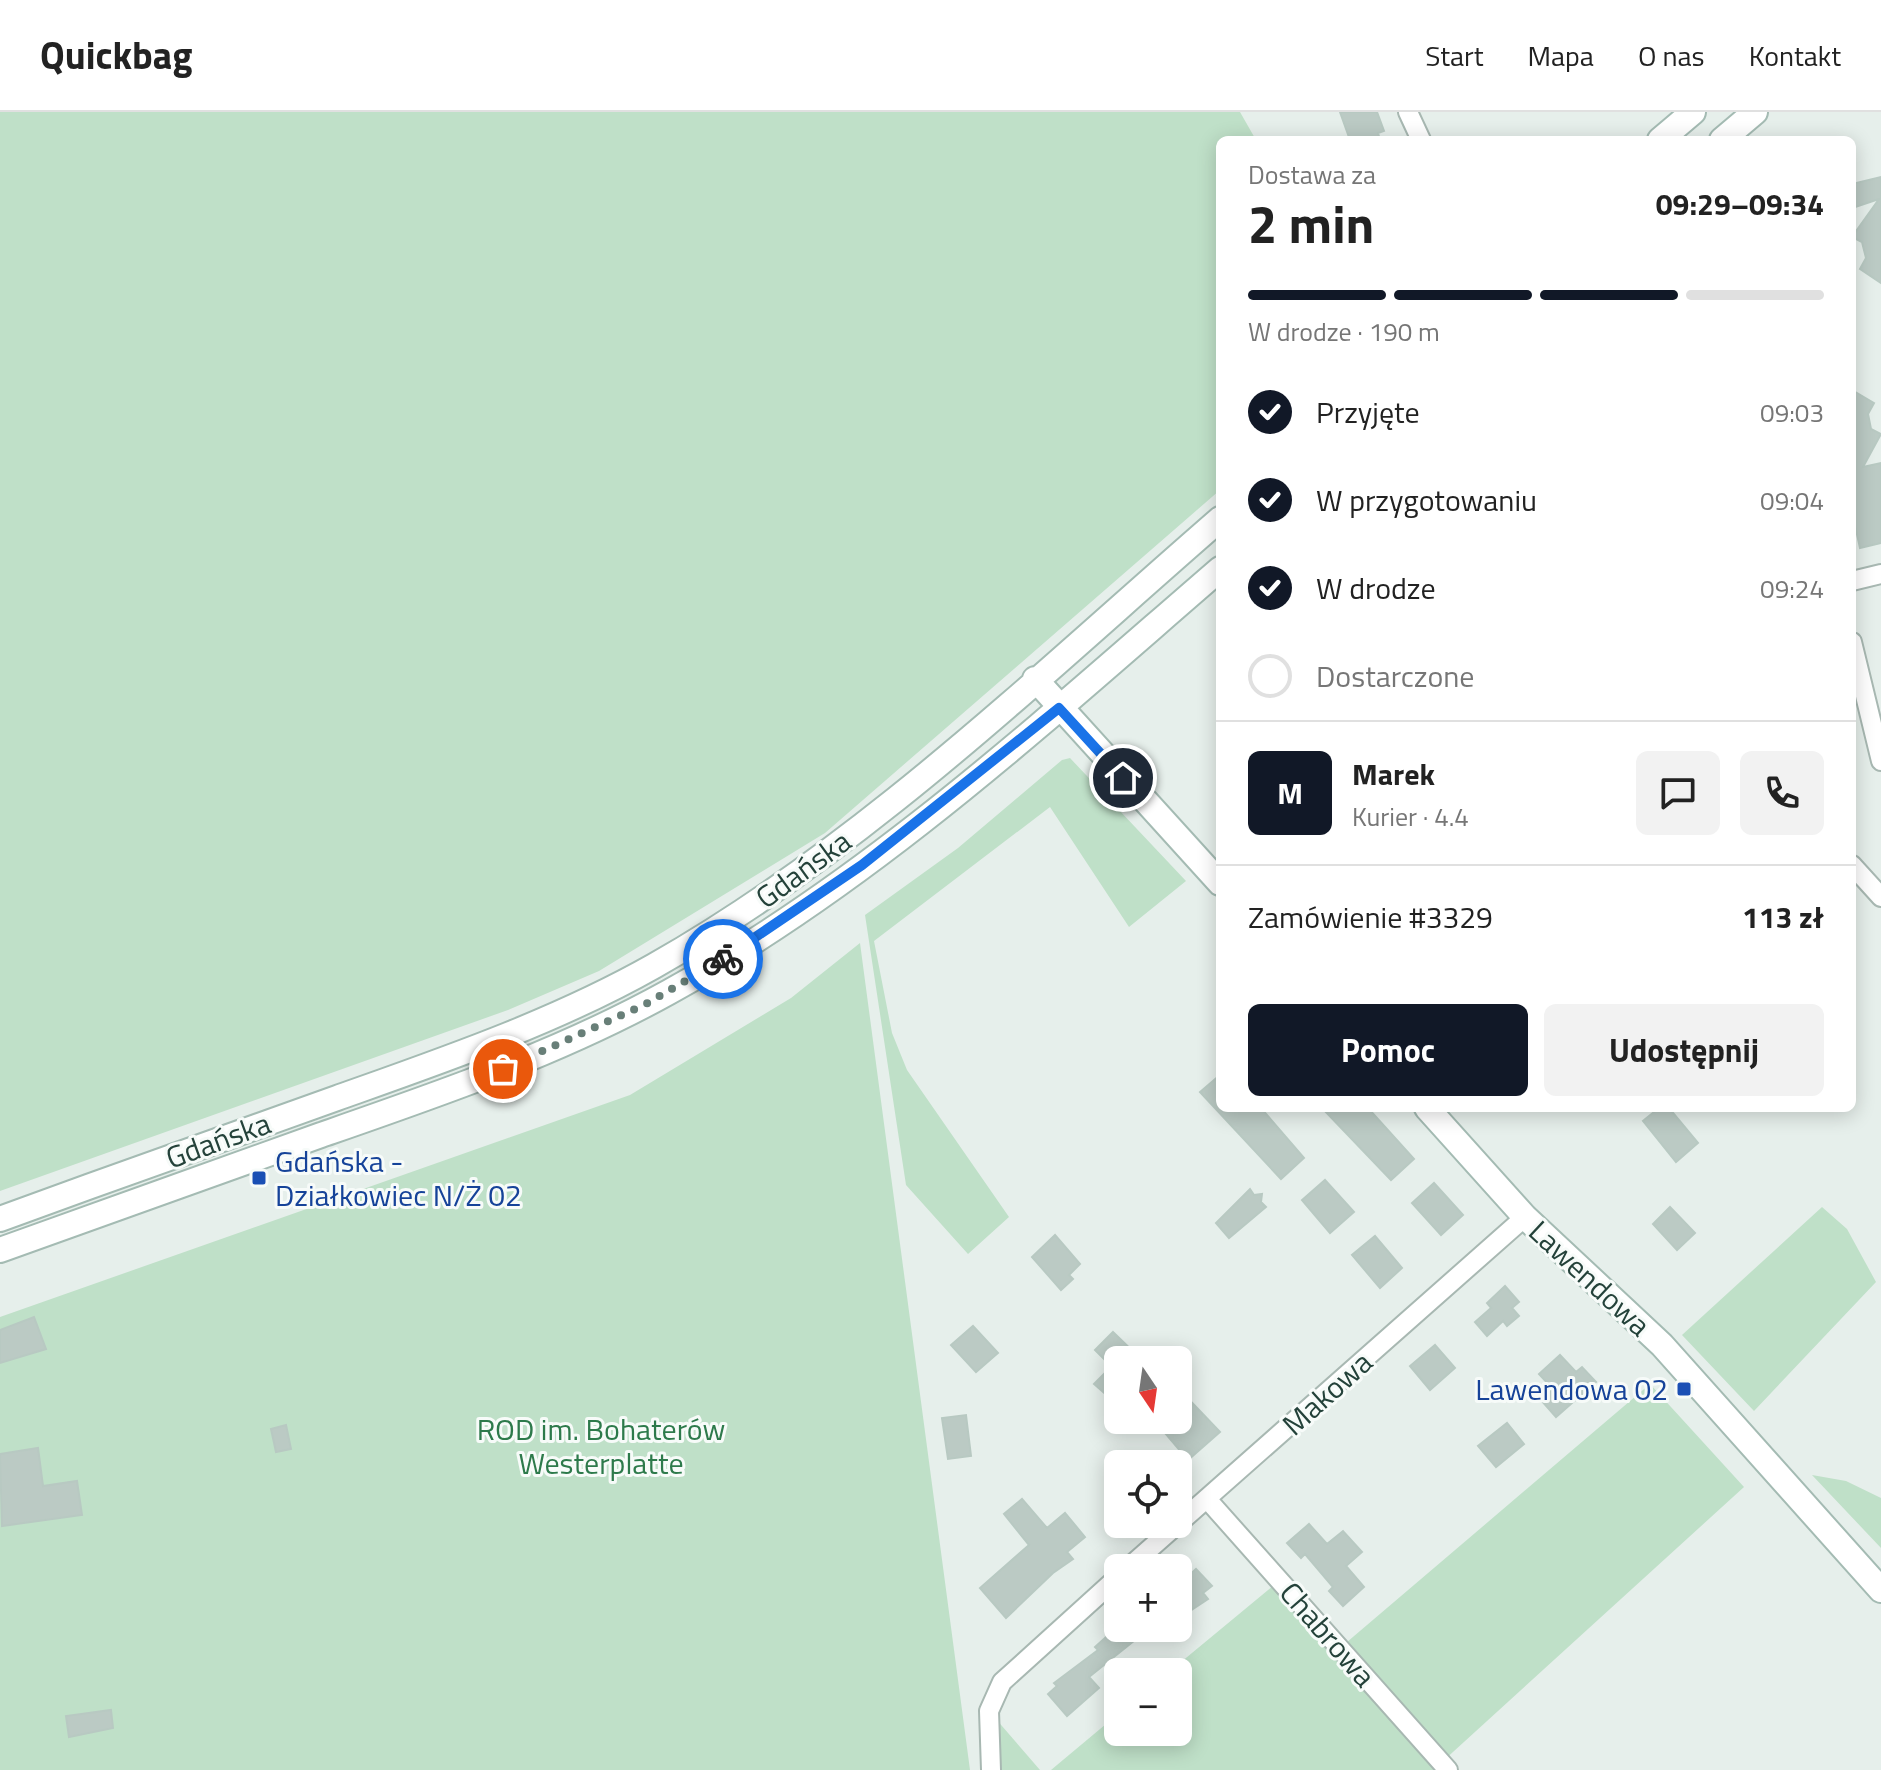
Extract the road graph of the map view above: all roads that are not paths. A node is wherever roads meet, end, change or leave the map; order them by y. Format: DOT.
graph roads {
  1 [pos="1408,112"];
  2 [pos="1693,112"];
  3 [pos="1755,112"];
  4 [pos="1419,136"];
  5 [pos="1665,136"];
  6 [pos="1727,136"];
  7 [pos="1216,522"];
  8 [pos="1216,572"];
  9 [pos="1881,574"];
  10 [pos="1856,580"];
  11 [pos="1856,658"];
  12 [pos="1035,679"];
  13 [pos="1059,708"];
  14 [pos="1881,761"];
  15 [pos="1856,869"];
  16 [pos="1216,879"];
  17 [pos="1881,897"];
  18 [pos="1431,1112"];
  19 [pos="1525,1217"];
  20 [pos="0,1219"];
  21 [pos="0,1250"];
  22 [pos="1207,1499"];
  23 [pos="1144,1554"];
  24 [pos="1104,1590"];
  25 [pos="1881,1590"];
  26 [pos="991,1770"];
  27 [pos="1448,1770"];
  1 -- 4 [label="street"];
  2 -- 5 [label="main road"];
  3 -- 6 [label="main road"];
  7 -- 12 [label="main road, Gdańska"];
  8 -- 13 [label="main road, Gdańska"];
  9 -- 10 [label="street"];
  11 -- 14 [label="street"];
  12 -- 13 [label="main road"];
  12 -- 20 [label="main road, Gdańska"];
  13 -- 16 [label="main road"];
  13 -- 21 [label="main road, Gdańska"];
  15 -- 17 [label="street"];
  18 -- 19 [label="main road, Lawendowa"];
  19 -- 22 [label="street, Makowa"];
  19 -- 25 [label="main road, Lawendowa"];
  22 -- 23 [label="street, Makowa"];
  22 -- 27 [label="street, Chabrowa"];
  24 -- 26 [label="street"];
}
